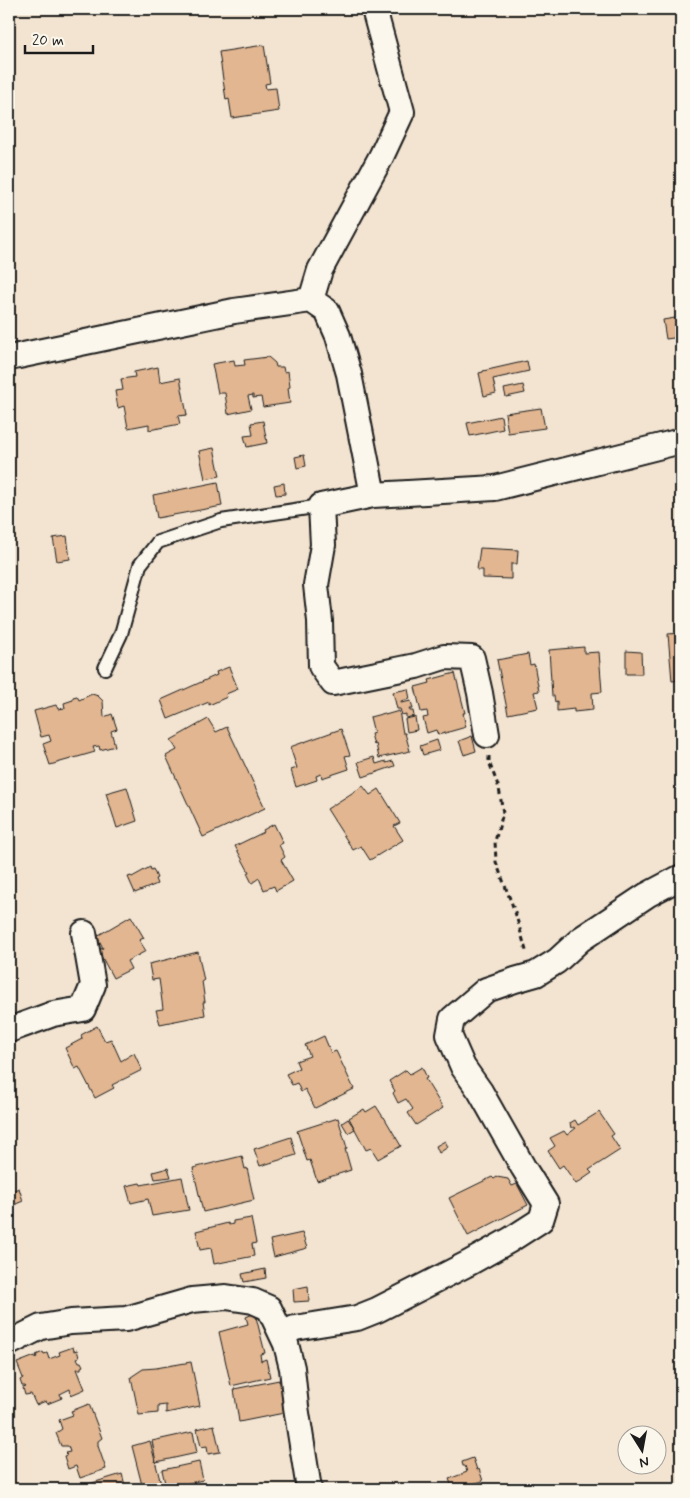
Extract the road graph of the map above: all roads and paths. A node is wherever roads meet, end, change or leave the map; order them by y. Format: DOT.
graph roads {
  1 [pos="374,9"];
  2 [pos="311,300"];
  3 [pos="9,358"];
  4 [pos="681,441"];
  5 [pos="373,495"];
  6 [pos="321,506"];
  7 [pos="105,668"];
  8 [pos="487,735"];
  9 [pos="681,877"];
  10 [pos="84,933"];
  11 [pos="536,974"];
  12 [pos="9,1030"];
  13 [pos="282,1334"];
  14 [pos="9,1343"];
  15 [pos="309,1489"];
  1 -- 2 [label="street"];
  2 -- 3 [label="street"];
  2 -- 5 [label="street"];
  4 -- 5 [label="street"];
  5 -- 6 [label="street"];
  6 -- 7 [label="lane"];
  6 -- 8 [label="street"];
  8 -- 11 [label="path"];
  9 -- 11 [label="street"];
  10 -- 12 [label="street"];
  11 -- 13 [label="street"];
  13 -- 14 [label="street"];
  13 -- 15 [label="street"];
}
